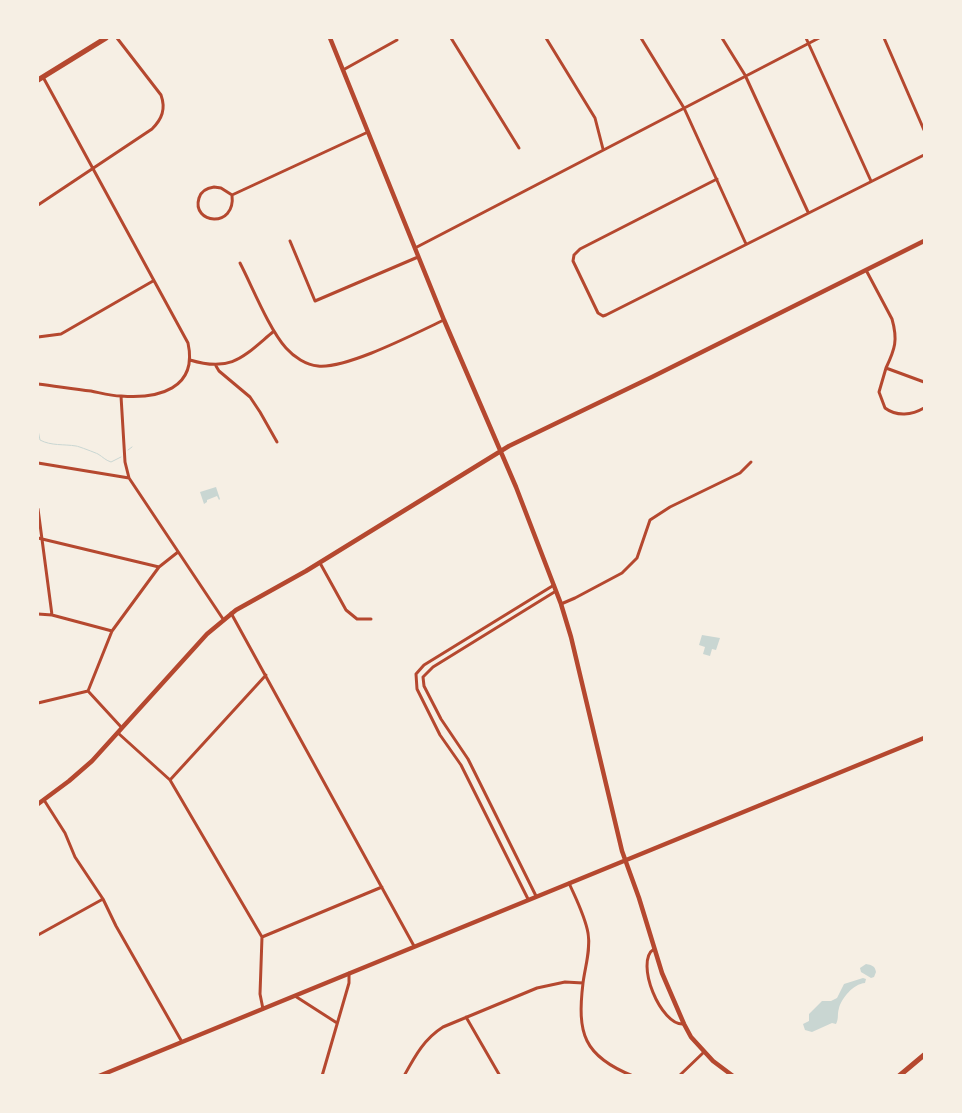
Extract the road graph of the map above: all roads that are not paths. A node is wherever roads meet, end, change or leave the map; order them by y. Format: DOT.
graph roads {
  1 [pos="106,38"];
  2 [pos="117,38"];
  3 [pos="330,38"];
  4 [pos="451,38"];
  5 [pos="546,38"];
  6 [pos="642,38"];
  7 [pos="722,38"];
  8 [pos="806,38"];
  9 [pos="819,38"];
  10 [pos="884,38"];
  11 [pos="397,40"];
  12 [pos="809,43"];
  13 [pos="343,70"];
  14 [pos="745,75"];
  15 [pos="40,78"];
  16 [pos="684,108"];
  17 [pos="924,130"];
  18 [pos="368,132"];
  19 [pos="519,148"];
  20 [pos="603,149"];
  21 [pos="924,155"];
  22 [pos="93,170"];
  23 [pos="717,179"];
  24 [pos="871,182"];
  25 [pos="232,195"];
  26 [pos="38,205"];
  27 [pos="808,212"];
  28 [pos="290,241"];
  29 [pos="924,241"];
  30 [pos="746,244"];
  31 [pos="415,248"];
  32 [pos="419,256"];
  33 [pos="240,263"];
  34 [pos="866,270"];
  35 [pos="153,281"];
  36 [pos="444,320"];
  37 [pos="274,330"];
  38 [pos="38,337"];
  39 [pos="190,360"];
  40 [pos="216,366"];
  41 [pos="886,368"];
  42 [pos="924,382"];
  43 [pos="38,384"];
  44 [pos="121,396"];
  45 [pos="924,408"];
  46 [pos="277,442"];
  47 [pos="501,451"];
  48 [pos="751,462"];
  49 [pos="38,463"];
  50 [pos="129,478"];
  51 [pos="38,509"];
  52 [pos="38,538"];
  53 [pos="42,539"];
  54 [pos="178,552"];
  55 [pos="320,562"];
  56 [pos="159,567"];
  57 [pos="554,585"];
  58 [pos="556,591"];
  59 [pos="561,604"];
  60 [pos="231,613"];
  61 [pos="38,614"];
  62 [pos="52,615"];
  63 [pos="223,619"];
  64 [pos="371,619"];
  65 [pos="480,630"];
  66 [pos="112,631"];
  67 [pos="483,636"];
  68 [pos="266,675"];
  69 [pos="415,678"];
  70 [pos="422,679"];
  71 [pos="88,691"];
  72 [pos="38,703"];
  73 [pos="122,728"];
  74 [pos="118,733"];
  75 [pos="924,738"];
  76 [pos="465,753"];
  77 [pos="457,757"];
  78 [pos="170,780"];
  79 [pos="479,780"];
  80 [pos="471,785"];
  81 [pos="44,800"];
  82 [pos="38,804"];
  83 [pos="625,861"];
  84 [pos="568,883"];
  85 [pos="382,887"];
  86 [pos="536,896"];
  87 [pos="103,899"];
  88 [pos="528,899"];
  89 [pos="38,935"];
  90 [pos="262,937"];
  91 [pos="414,946"];
  92 [pos="654,949"];
  93 [pos="349,974"];
  94 [pos="583,983"];
  95 [pos="295,996"];
  96 [pos="263,1009"];
  97 [pos="466,1017"];
  98 [pos="338,1023"];
  99 [pos="684,1024"];
  100 [pos="183,1042"];
  101 [pos="704,1052"];
  102 [pos="924,1055"];
  103 [pos="99,1076"];
  104 [pos="322,1076"];
  105 [pos="404,1076"];
  106 [pos="500,1076"];
  107 [pos="633,1076"];
  108 [pos="679,1076"];
  109 [pos="733,1076"];
  110 [pos="899,1076"];
  1 -- 15 [label="main road"];
  2 -- 22 [label="street"];
  3 -- 13 [label="main road"];
  4 -- 19 [label="street"];
  5 -- 20 [label="street"];
  6 -- 16 [label="street"];
  7 -- 14 [label="street"];
  8 -- 12 [label="street"];
  9 -- 12 [label="street"];
  10 -- 17 [label="street"];
  11 -- 13 [label="street"];
  12 -- 14 [label="street"];
  12 -- 24 [label="street"];
  13 -- 18 [label="main road"];
  14 -- 16 [label="street"];
  14 -- 27 [label="street"];
  15 -- 22 [label="street"];
  16 -- 20 [label="street"];
  16 -- 23 [label="street"];
  18 -- 25 [label="street"];
  18 -- 31 [label="main road"];
  20 -- 31 [label="street"];
  21 -- 24 [label="street"];
  22 -- 26 [label="street"];
  22 -- 35 [label="street"];
  23 -- 30 [label="street"];
  23 -- 30 [label="street"];
  24 -- 27 [label="street"];
  25 -- 25 [label="street"];
  27 -- 30 [label="street"];
  28 -- 32 [label="street"];
  29 -- 34 [label="main road"];
  31 -- 32 [label="main road"];
  32 -- 36 [label="main road"];
  33 -- 37 [label="street"];
  34 -- 41 [label="street"];
  34 -- 47 [label="main road"];
  35 -- 38 [label="street"];
  35 -- 39 [label="street"];
  36 -- 37 [label="street"];
  36 -- 47 [label="main road"];
  37 -- 40 [label="street"];
  39 -- 40 [label="street"];
  39 -- 44 [label="street"];
  40 -- 46 [label="street"];
  41 -- 42 [label="street"];
  41 -- 45 [label="street"];
  43 -- 44 [label="street"];
  44 -- 50 [label="street"];
  47 -- 55 [label="main road"];
  47 -- 57 [label="main road"];
  48 -- 59 [label="street"];
  49 -- 50 [label="street"];
  50 -- 54 [label="street"];
  51 -- 53 [label="street"];
  52 -- 53 [label="street"];
  53 -- 56 [label="street"];
  53 -- 62 [label="street"];
  54 -- 56 [label="street"];
  54 -- 63 [label="street"];
  55 -- 60 [label="main road"];
  55 -- 64 [label="street"];
  56 -- 66 [label="street"];
  57 -- 58 [label="main road"];
  57 -- 65 [label="street"];
  58 -- 59 [label="main road"];
  58 -- 67 [label="street"];
  59 -- 83 [label="main road"];
  60 -- 63 [label="main road"];
  60 -- 68 [label="street"];
  61 -- 62 [label="street"];
  62 -- 66 [label="street"];
  63 -- 73 [label="main road"];
  65 -- 67 [label="street"];
  65 -- 69 [label="street"];
  66 -- 71 [label="street"];
  67 -- 70 [label="street"];
  68 -- 78 [label="street"];
  68 -- 85 [label="street"];
  69 -- 70 [label="street"];
  69 -- 77 [label="street"];
  70 -- 76 [label="street"];
  71 -- 72 [label="street"];
  71 -- 73 [label="street"];
  73 -- 74 [label="main road"];
  74 -- 78 [label="street"];
  74 -- 81 [label="main road"];
  75 -- 83 [label="main road"];
  76 -- 77 [label="street"];
  76 -- 79 [label="street"];
  77 -- 80 [label="street"];
  78 -- 90 [label="street"];
  79 -- 80 [label="street"];
  79 -- 86 [label="street"];
  80 -- 88 [label="street"];
  81 -- 82 [label="main road"];
  81 -- 87 [label="street"];
  83 -- 84 [label="main road"];
  83 -- 92 [label="main road"];
  84 -- 86 [label="main road"];
  84 -- 94 [label="street"];
  85 -- 90 [label="street"];
  85 -- 91 [label="street"];
  86 -- 88 [label="main road"];
  87 -- 89 [label="street"];
  87 -- 100 [label="street"];
  88 -- 91 [label="main road"];
  90 -- 96 [label="street"];
  91 -- 93 [label="main road"];
  92 -- 99 [label="main road"];
  92 -- 99 [label="street"];
  93 -- 95 [label="main road"];
  93 -- 98 [label="street"];
  94 -- 97 [label="street"];
  94 -- 107 [label="street"];
  95 -- 96 [label="main road"];
  95 -- 98 [label="street"];
  96 -- 100 [label="main road"];
  97 -- 105 [label="street"];
  97 -- 106 [label="street"];
  98 -- 104 [label="street"];
  99 -- 101 [label="main road"];
  100 -- 103 [label="main road"];
  101 -- 108 [label="street"];
  101 -- 109 [label="main road"];
  102 -- 110 [label="main road"];
}
